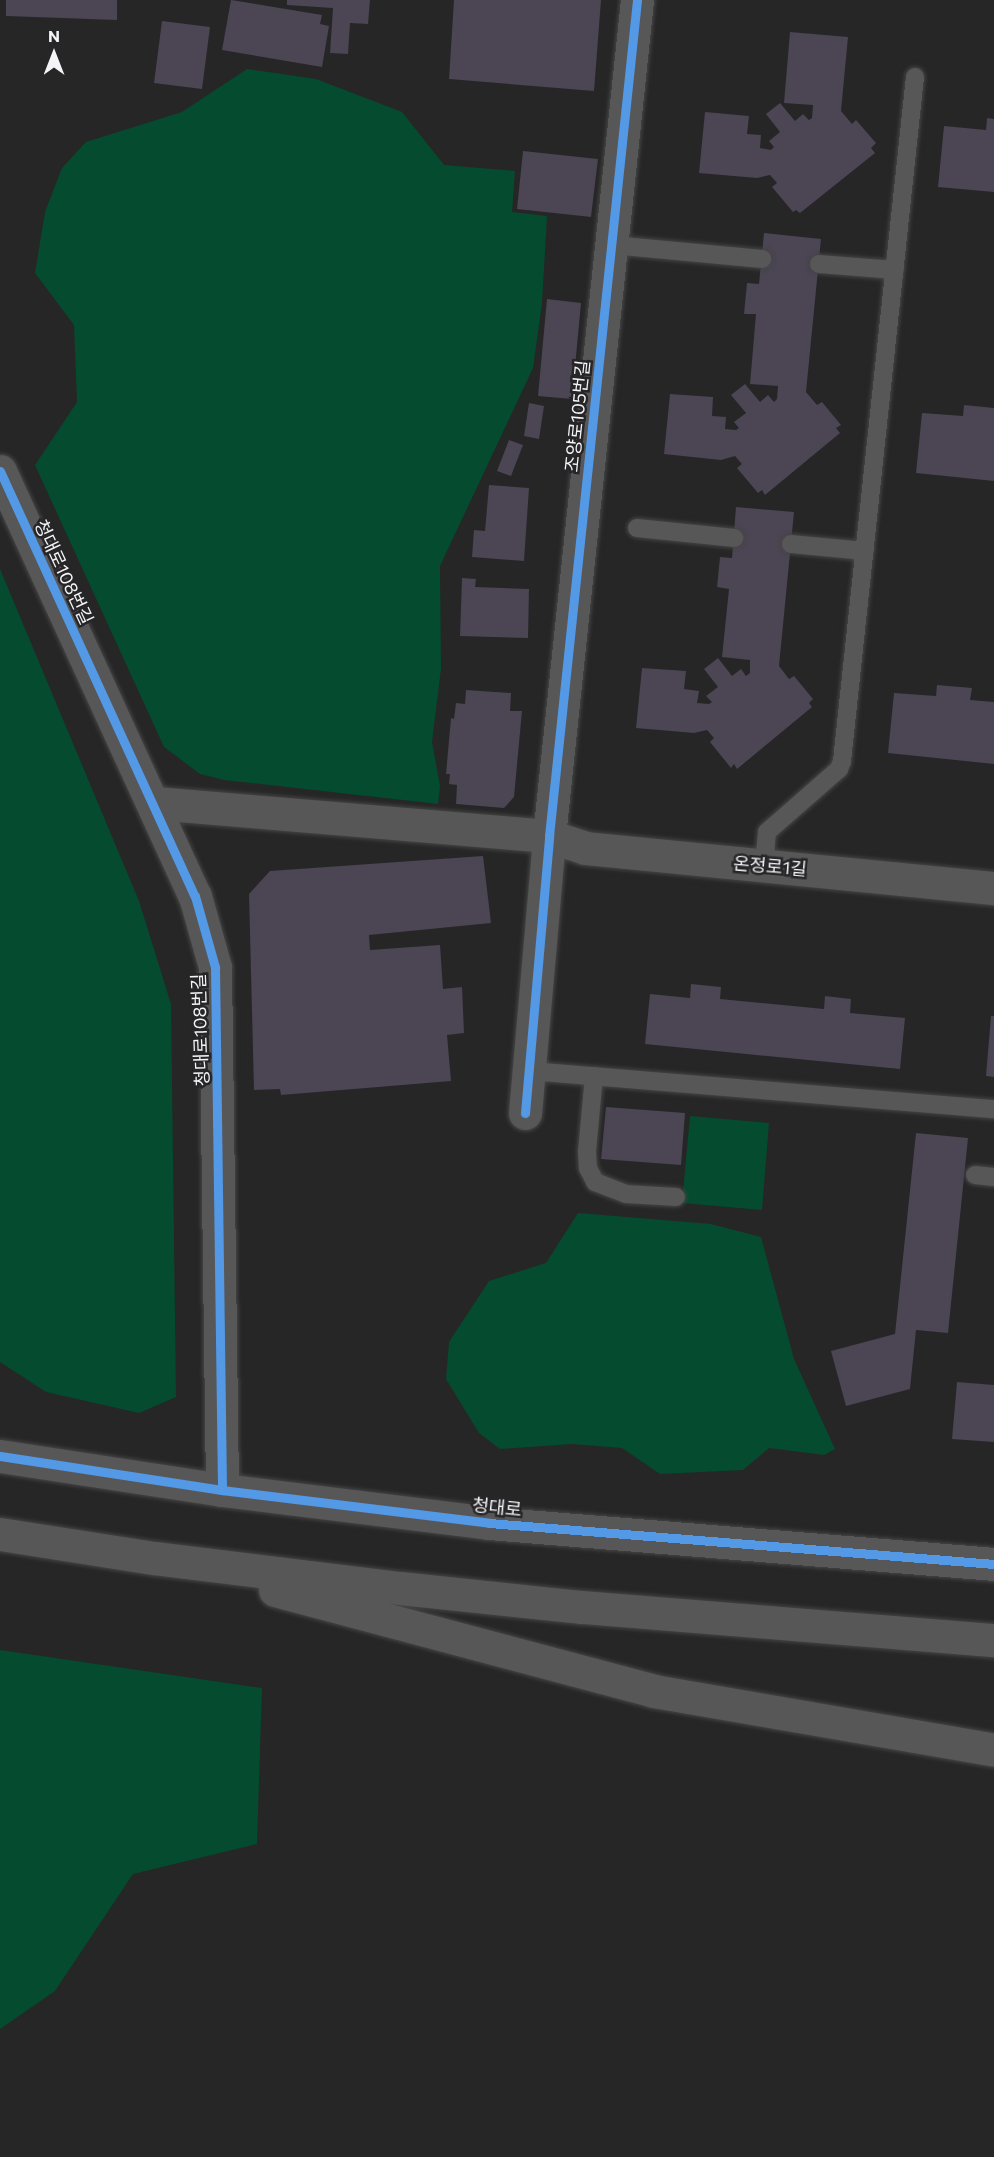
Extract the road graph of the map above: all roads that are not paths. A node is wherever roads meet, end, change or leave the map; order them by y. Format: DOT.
graph roads {
  1 [pos="638,0"];
  2 [pos="915,76"];
  3 [pos="612,245"];
  4 [pos="762,259"];
  5 [pos="819,264"];
  6 [pos="895,270"];
  7 [pos="3,484"];
  8 [pos="637,528"];
  9 [pos="734,538"];
  10 [pos="791,544"];
  11 [pos="865,551"];
  12 [pos="155,803"];
  13 [pos="549,836"];
  14 [pos="764,866"];
  15 [pos="994,888"];
  16 [pos="530,1071"];
  17 [pos="594,1076"];
  18 [pos="994,1109"];
  19 [pos="525,1113"];
  20 [pos="975,1175"];
  21 [pos="994,1177"];
  22 [pos="676,1197"];
  23 [pos="0,1456"];
  24 [pos="222,1490"];
  25 [pos="0,1534"];
  26 [pos="154,1558"];
  27 [pos="994,1563"];
  28 [pos="994,1640"];
  29 [pos="994,1750"];
  1 -- 3 [label="street, 조양로105번길"];
  2 -- 6 [label="lane"];
  3 -- 4 [label="lane"];
  3 -- 13 [label="street, 조양로105번길"];
  5 -- 6 [label="lane"];
  6 -- 11 [label="lane"];
  7 -- 12 [label="street, 청대로108번길"];
  8 -- 9 [label="lane"];
  10 -- 11 [label="lane"];
  11 -- 14 [label="lane"];
  12 -- 13 [label="street, 온정로1길"];
  12 -- 24 [label="street, 청대로108번길"];
  13 -- 14 [label="street, 온정로1길"];
  13 -- 16 [label="street, 조양로105번길"];
  14 -- 15 [label="street, 온정로1길"];
  16 -- 17 [label="lane"];
  16 -- 19 [label="street, 조양로105번길"];
  17 -- 18 [label="lane"];
  17 -- 22 [label="lane"];
  20 -- 21 [label="lane"];
  23 -- 24 [label="street, 청대로"];
  24 -- 27 [label="street, 청대로"];
  25 -- 26 [label="street"];
  26 -- 28 [label="street"];
  26 -- 29 [label="street"];
}
